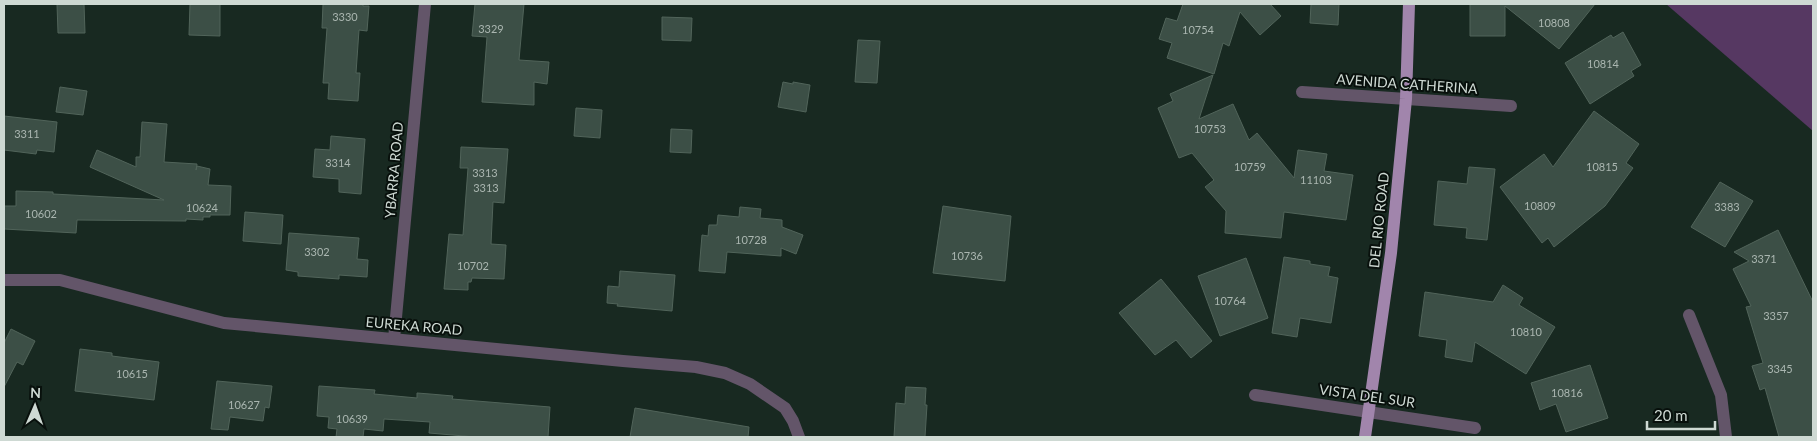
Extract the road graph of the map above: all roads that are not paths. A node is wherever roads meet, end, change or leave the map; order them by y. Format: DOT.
graph roads {
  1 [pos="425,4"];
  2 [pos="1409,4"];
  3 [pos="1302,92"];
  4 [pos="1406,99"];
  5 [pos="1511,106"];
  6 [pos="4,280"];
  7 [pos="1689,315"];
  8 [pos="394,339"];
  9 [pos="1255,395"];
  10 [pos="1369,411"];
  11 [pos="1475,428"];
  12 [pos="799,437"];
  13 [pos="1365,437"];
  14 [pos="1726,437"];
  1 -- 8 [label="street, YBARRA ROAD"];
  2 -- 4 [label="main road, DEL RIO ROAD"];
  3 -- 4 [label="street, AVENIDA CATHERINA"];
  4 -- 5 [label="street, AVENIDA CATHERINA"];
  4 -- 10 [label="main road, DEL RIO ROAD"];
  6 -- 8 [label="street, EUREKA ROAD"];
  7 -- 14 [label="street"];
  8 -- 12 [label="street, EUREKA ROAD"];
  9 -- 10 [label="street, VISTA DEL SUR"];
  10 -- 11 [label="street, VISTA DEL SUR"];
  10 -- 13 [label="main road, DEL RIO ROAD"];
}
